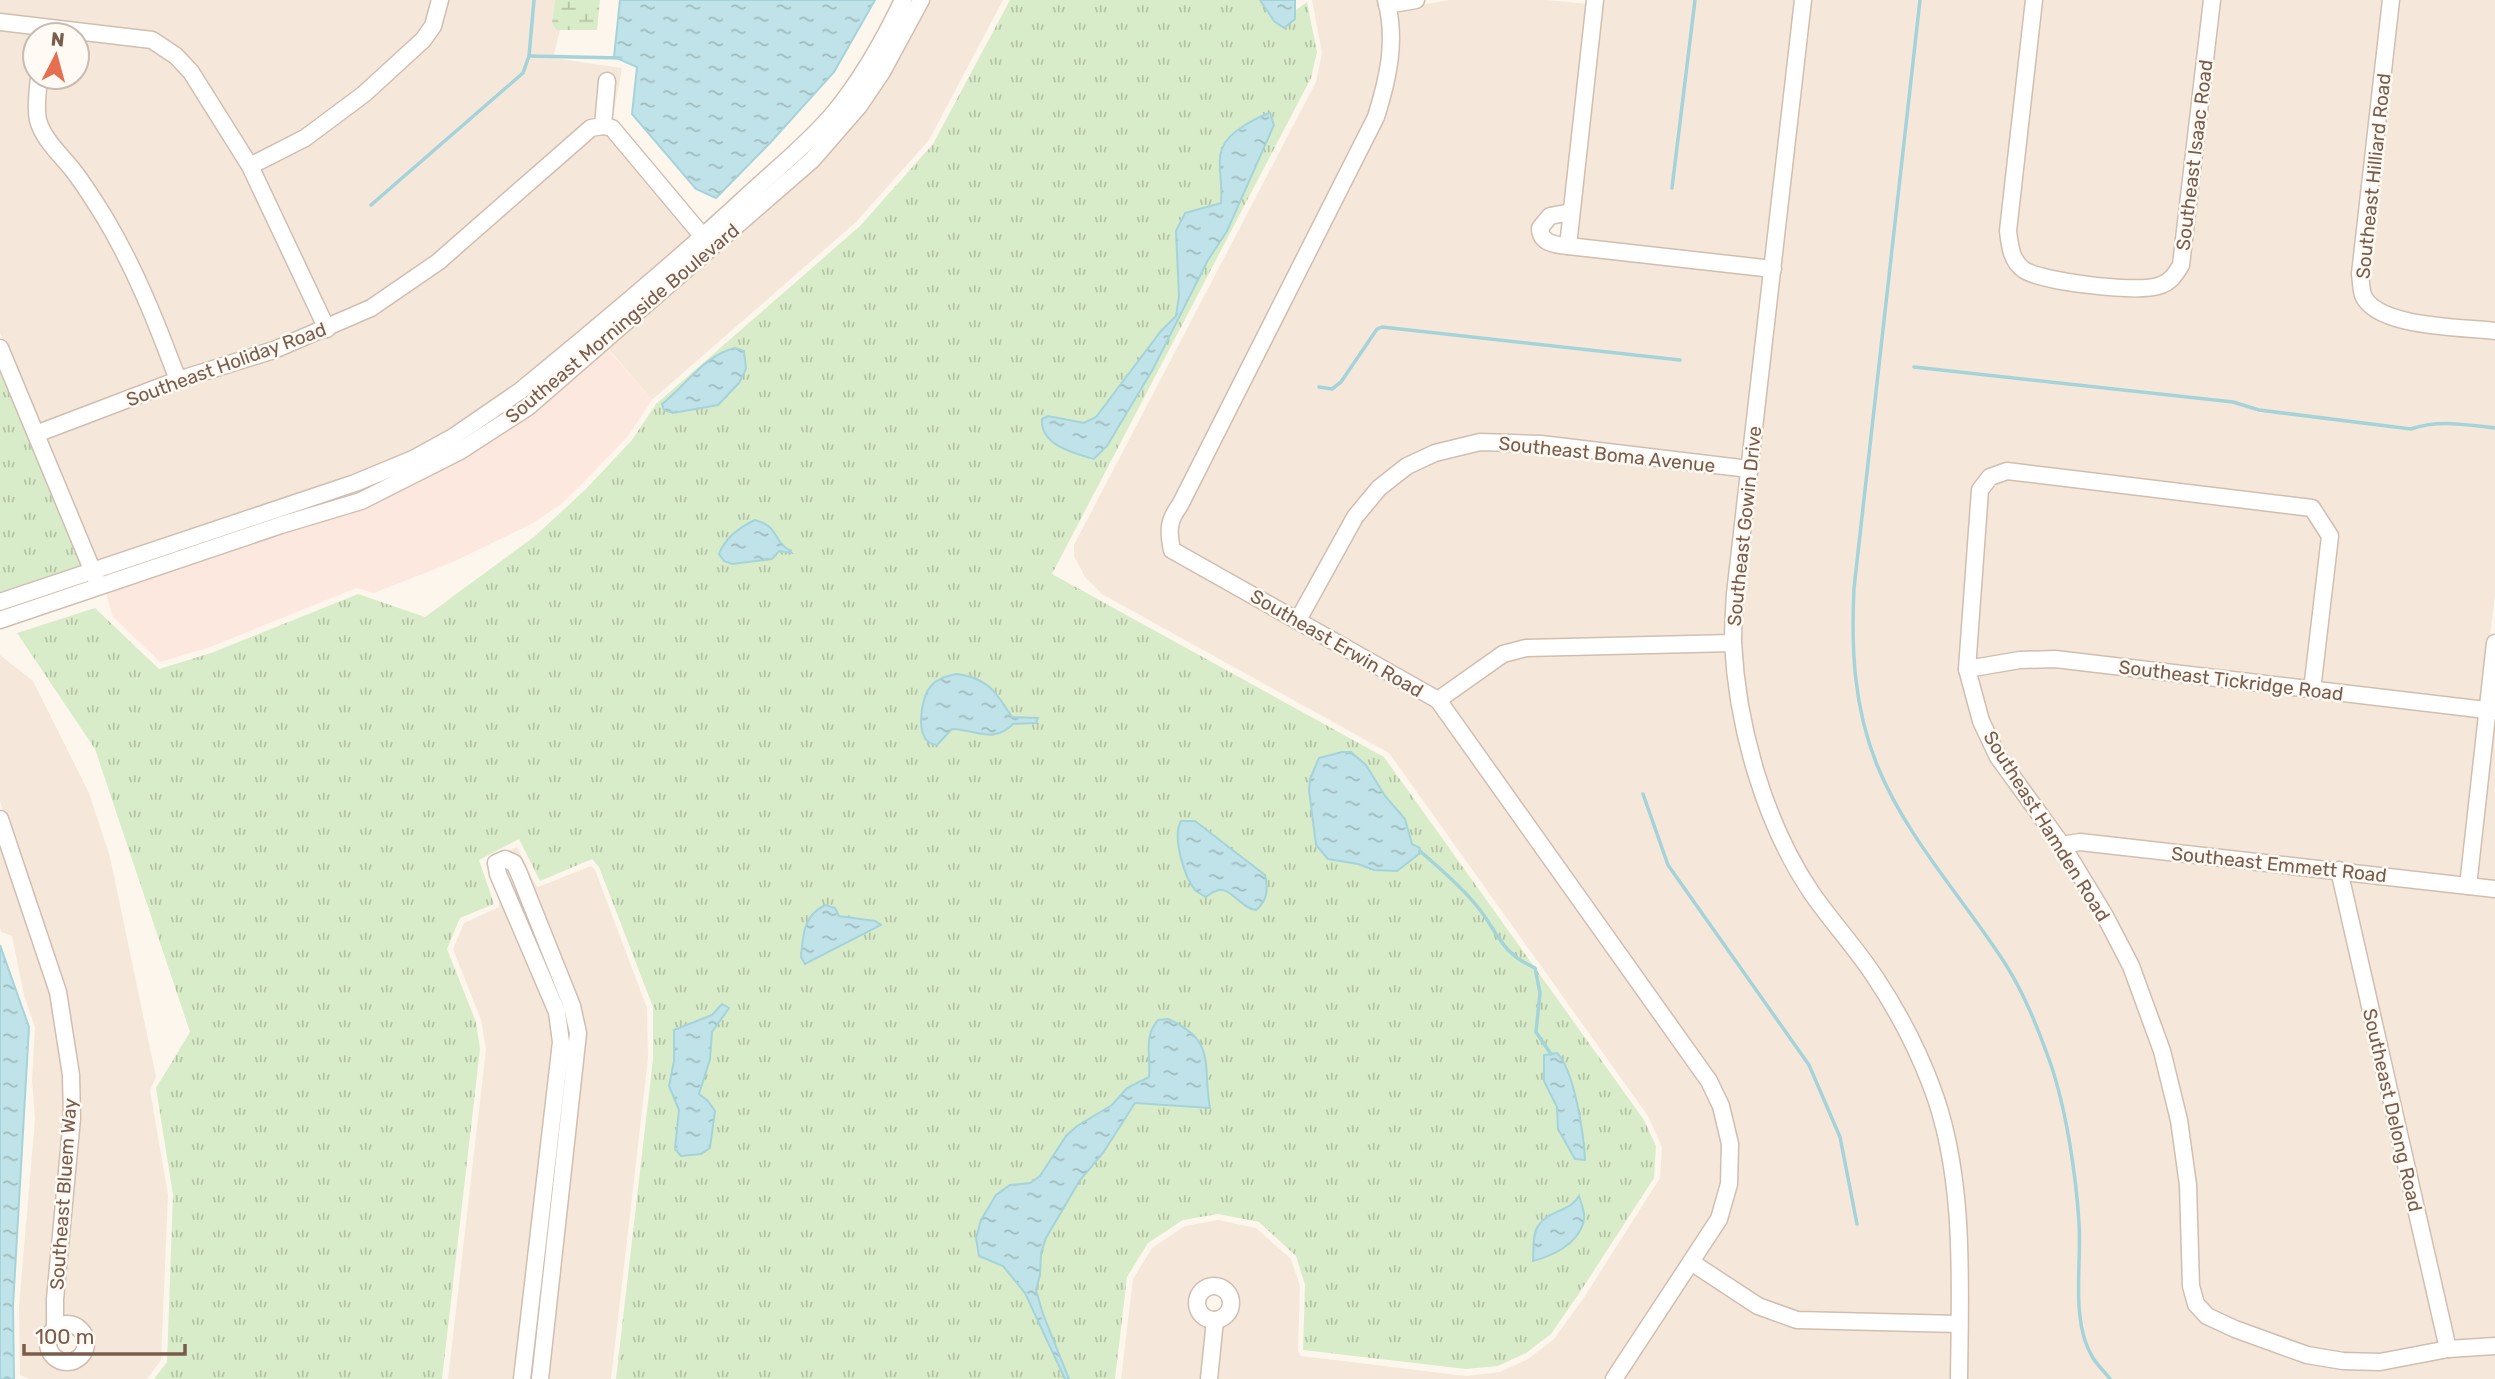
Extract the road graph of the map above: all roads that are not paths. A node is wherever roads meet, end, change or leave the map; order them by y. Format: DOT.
graph roads {
  1 [pos="440,0"];
  2 [pos="903,0"];
  3 [pos="921,0"];
  4 [pos="1416,0"];
  5 [pos="1595,0"];
  6 [pos="1803,0"];
  7 [pos="2034,0"];
  8 [pos="2212,0"];
  9 [pos="2391,0"];
  10 [pos="1386,2"];
  11 [pos="0,22"];
  12 [pos="21,26"];
  13 [pos="91,34"];
  14 [pos="607,81"];
  15 [pos="38,91"];
  16 [pos="853,101"];
  17 [pos="603,126"];
  18 [pos="250,166"];
  19 [pos="1571,212"];
  20 [pos="708,242"];
  21 [pos="1567,246"];
  22 [pos="1773,269"];
  23 [pos="327,329"];
  24 [pos="2495,331"];
  25 [pos="0,348"];
  26 [pos="178,380"];
  27 [pos="36,434"];
  28 [pos="1749,469"];
  29 [pos="96,578"];
  30 [pos="0,602"];
  31 [pos="0,620"];
  32 [pos="1298,620"];
  33 [pos="1733,643"];
  34 [pos="2495,643"];
  35 [pos="1967,669"];
  36 [pos="2312,690"];
  37 [pos="1438,700"];
  38 [pos="2491,710"];
  39 [pos="0,819"];
  40 [pos="2062,845"];
  41 [pos="2339,870"];
  42 [pos="2468,886"];
  43 [pos="2495,888"];
  44 [pos="563,1099"];
  45 [pos="1691,1262"];
  46 [pos="531,1296"];
  47 [pos="549,1298"];
  48 [pos="1215,1320"];
  49 [pos="1959,1324"];
  50 [pos="55,1327"];
  51 [pos="2495,1346"];
  52 [pos="2448,1349"];
  53 [pos="522,1379"];
  54 [pos="540,1379"];
  55 [pos="1209,1379"];
  56 [pos="1614,1379"];
  57 [pos="1959,1379"];
  1 -- 18 [label="street"];
  2 -- 16 [label="street, Southeast Morningside Boulevard"];
  3 -- 16 [label="street, Southeast Morningside Boulevard"];
  4 -- 10 [label="street"];
  5 -- 19 [label="street"];
  6 -- 22 [label="street, Southeast Gowin Drive"];
  7 -- 8 [label="street, Southeast Isaac Road"];
  9 -- 24 [label="street, Southeast Hilliard Road"];
  10 -- 32 [label="street, Southeast Erwin Road"];
  11 -- 12 [label="street"];
  13 -- 18 [label="street"];
  14 -- 17 [label="street"];
  15 -- 26 [label="street"];
  16 -- 20 [label="street, Southeast Morningside Boulevard"];
  17 -- 20 [label="street"];
  17 -- 23 [label="street, Southeast Holiday Road"];
  18 -- 23 [label="street"];
  19 -- 21 [label="street"];
  19 -- 21 [label="street"];
  20 -- 29 [label="street, Southeast Morningside Boulevard"];
  21 -- 22 [label="street"];
  22 -- 28 [label="street, Southeast Gowin Drive"];
  23 -- 26 [label="street, Southeast Holiday Road"];
  25 -- 27 [label="street"];
  26 -- 27 [label="street, Southeast Holiday Road"];
  27 -- 29 [label="street"];
  28 -- 32 [label="street, Southeast Boma Avenue"];
  28 -- 33 [label="street, Southeast Gowin Drive"];
  29 -- 30 [label="street, Southeast Morningside Boulevard"];
  29 -- 31 [label="street, Southeast Morningside Boulevard"];
  32 -- 37 [label="street, Southeast Erwin Road"];
  33 -- 37 [label="street"];
  33 -- 49 [label="street, Southeast Gowin Drive"];
  34 -- 38 [label="street"];
  35 -- 36 [label="street, Southeast Tickridge Road"];
  35 -- 36 [label="street, Southeast Hamden Road"];
  35 -- 40 [label="street, Southeast Hamden Road"];
  36 -- 38 [label="street, Southeast Tickridge Road"];
  37 -- 45 [label="street, Southeast Erwin Road"];
  38 -- 42 [label="street"];
  39 -- 50 [label="street, Southeast Bluem Way"];
  40 -- 41 [label="street, Southeast Emmett Road"];
  40 -- 52 [label="street, Southeast Hamden Road"];
  41 -- 42 [label="street, Southeast Emmett Road"];
  41 -- 52 [label="street, Southeast Delong Road"];
  42 -- 43 [label="street, Southeast Emmett Road"];
  44 -- 44 [label="street"];
  44 -- 46 [label="street"];
  44 -- 47 [label="street"];
  45 -- 49 [label="street"];
  45 -- 56 [label="street, Southeast Erwin Road"];
  46 -- 47 [label="street"];
  46 -- 53 [label="street"];
  47 -- 54 [label="street"];
  48 -- 55 [label="street"];
  49 -- 57 [label="street, Southeast Gowin Drive"];
  51 -- 52 [label="street"];
}
